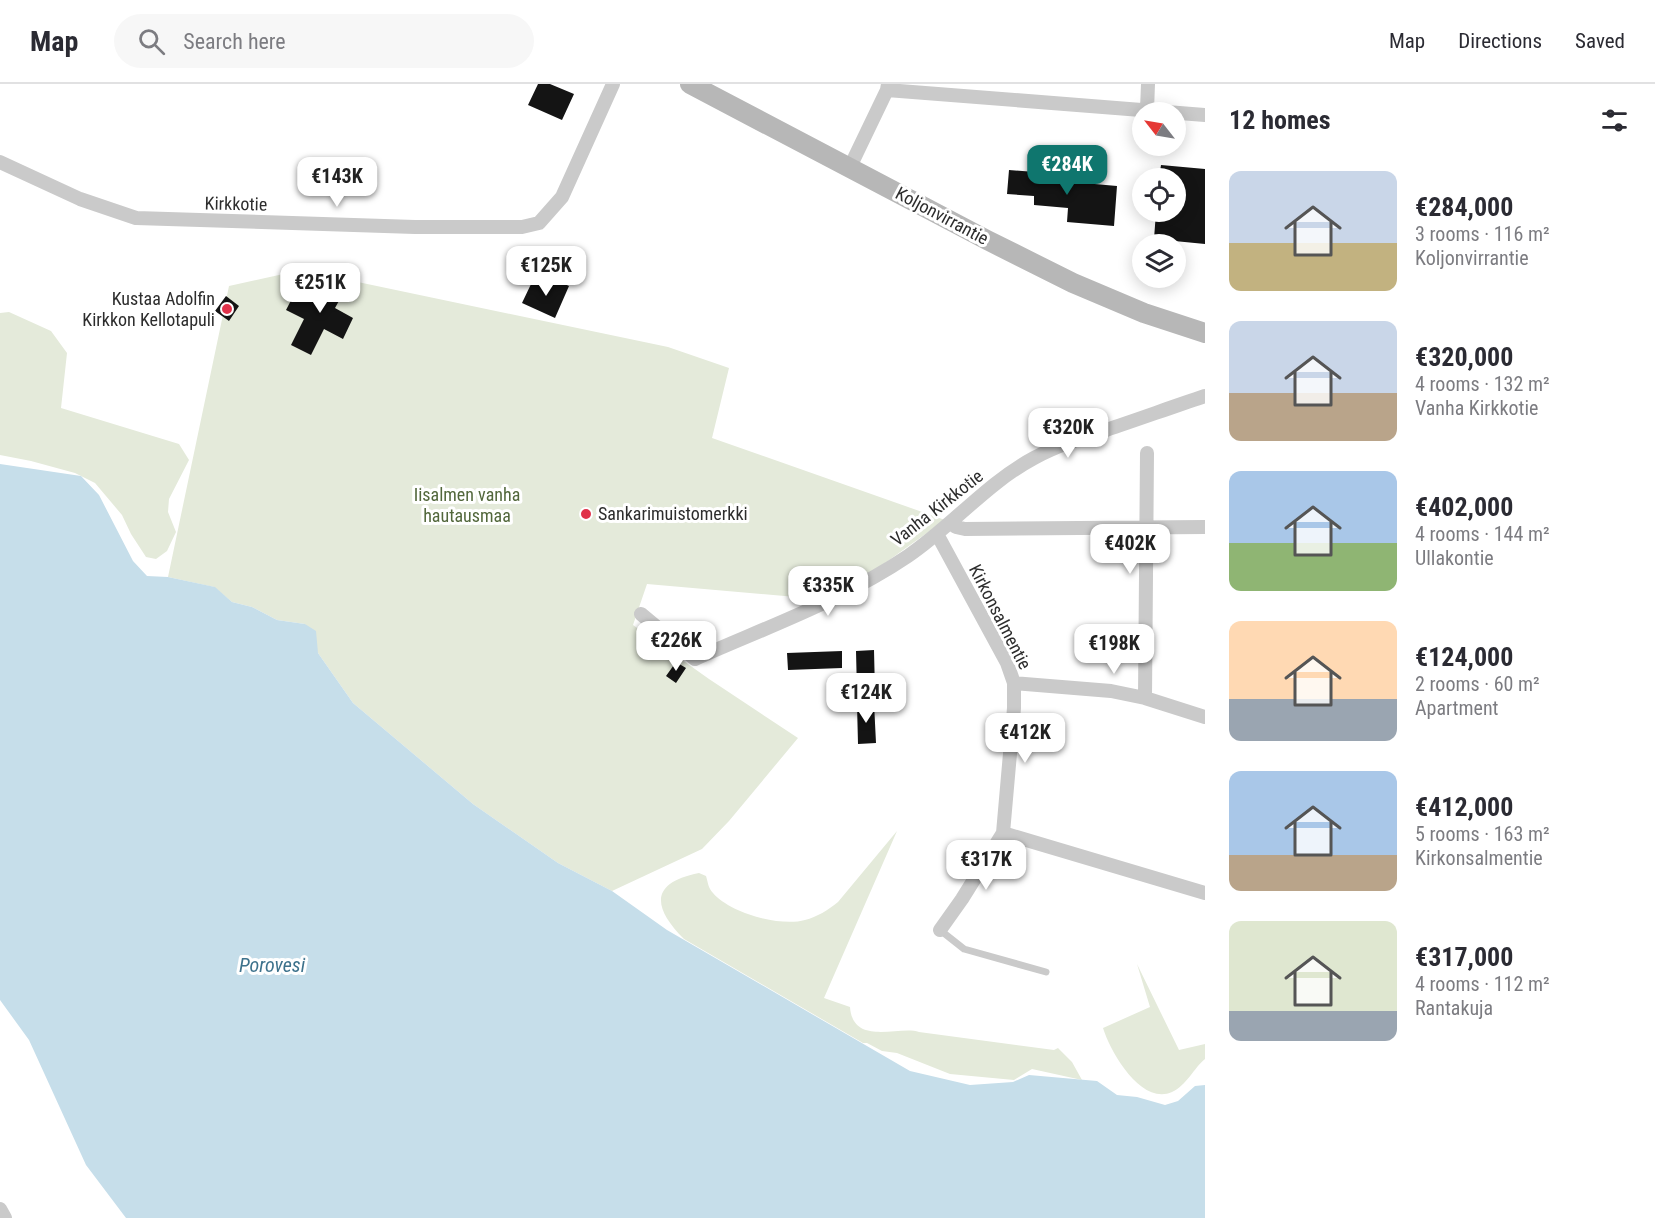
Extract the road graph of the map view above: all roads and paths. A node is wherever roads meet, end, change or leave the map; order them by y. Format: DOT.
graph roads {
  1 [pos="613,84"];
  2 [pos="690,84"];
  3 [pos="1148,84"];
  4 [pos="888,87"];
  5 [pos="1147,102"];
  6 [pos="1132,109"];
  7 [pos="1186,113"];
  8 [pos="1205,115"];
  9 [pos="0,162"];
  10 [pos="850,167"];
  11 [pos="1204,333"];
  12 [pos="1205,396"];
  13 [pos="1147,453"];
  14 [pos="950,523"];
  15 [pos="1205,527"];
  16 [pos="1146,528"];
  17 [pos="937,534"];
  18 [pos="641,614"];
  19 [pos="1014,684"];
  20 [pos="1145,698"];
  21 [pos="1205,717"];
  22 [pos="1003,833"];
  23 [pos="1205,893"];
  24 [pos="940,930"];
  25 [pos="1046,972"];
  26 [pos="0,1209"];
  27 [pos="5,1218"];
  1 -- 9 [label="street, Kirkkotie"];
  2 -- 10 [label="main road, Koljonvirrantie"];
  3 -- 5 [label="street"];
  4 -- 6 [label="street"];
  4 -- 10 [label="street"];
  7 -- 8 [label="street"];
  10 -- 11 [label="main road, Koljonvirrantie"];
  12 -- 14 [label="street, Vanha Kirkkotie"];
  13 -- 16 [label="street"];
  14 -- 16 [label="street"];
  14 -- 17 [label="street, Vanha Kirkkotie"];
  15 -- 16 [label="street"];
  16 -- 20 [label="street"];
  17 -- 18 [label="street, Vanha Kirkkotie"];
  17 -- 19 [label="street, Kirkonsalmentie"];
  19 -- 20 [label="street"];
  19 -- 22 [label="street, Kirkonsalmentie"];
  20 -- 21 [label="street"];
  22 -- 23 [label="street"];
  22 -- 24 [label="street"];
  24 -- 25 [label="lane"];
  26 -- 27 [label="street"];
}
